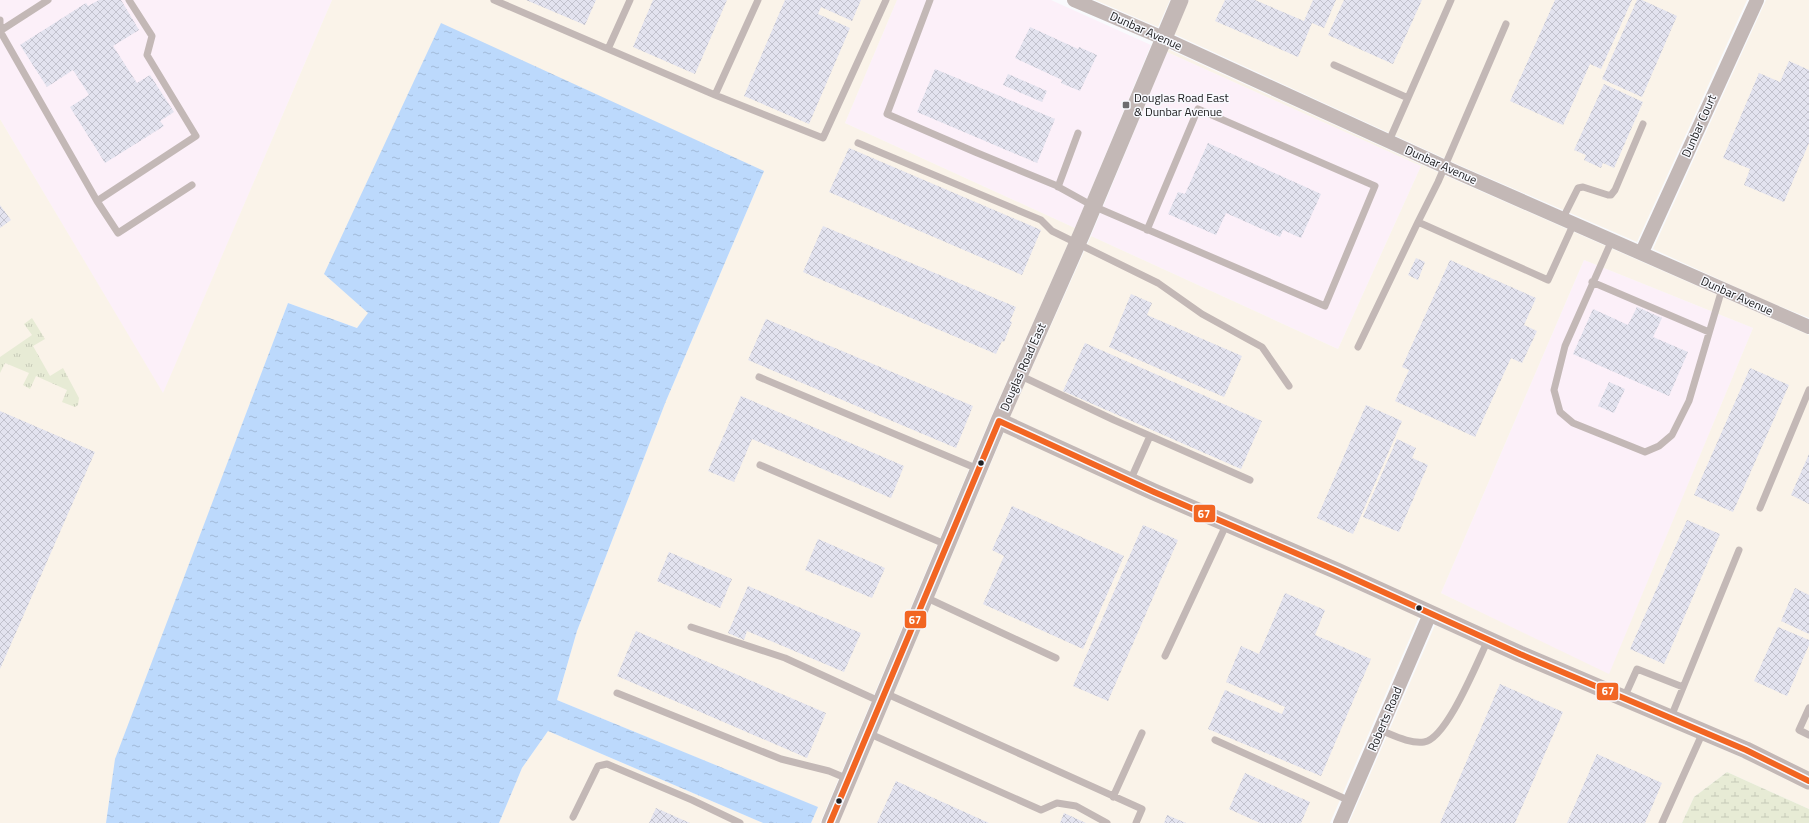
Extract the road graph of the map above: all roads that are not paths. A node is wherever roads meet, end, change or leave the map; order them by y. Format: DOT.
graph roads {
  1 [pos="48,0"];
  2 [pos="130,0"];
  3 [pos="494,0"];
  4 [pos="630,0"];
  5 [pos="758,0"];
  6 [pos="886,0"];
  7 [pos="930,0"];
  8 [pos="1074,0"];
  9 [pos="1180,0"];
  10 [pos="1451,0"];
  11 [pos="1757,0"];
  12 [pos="0,20"];
  13 [pos="1506,24"];
  14 [pos="0,31"];
  15 [pos="1163,38"];
  16 [pos="608,49"];
  17 [pos="1334,65"];
  18 [pos="715,95"];
  19 [pos="1408,98"];
  20 [pos="1643,124"];
  21 [pos="1078,133"];
  22 [pos="1389,141"];
  23 [pos="858,143"];
  24 [pos="1444,166"];
  25 [pos="192,185"];
  26 [pos="1058,187"];
  27 [pos="97,201"];
  28 [pos="1093,206"];
  29 [pos="1569,220"];
  30 [pos="1418,222"];
  31 [pos="1147,230"];
  32 [pos="1612,239"];
  33 [pos="1078,243"];
  34 [pos="1642,252"];
  35 [pos="1592,282"];
  36 [pos="1722,289"];
  37 [pos="1809,327"];
  38 [pos="1709,332"];
  39 [pos="1358,347"];
  40 [pos="1019,375"];
  41 [pos="758,377"];
  42 [pos="1289,386"];
  43 [pos="1809,390"];
  44 [pos="999,421"];
  45 [pos="1150,436"];
  46 [pos="760,465"];
  47 [pos="979,470"];
  48 [pos="1250,480"];
  49 [pos="1130,481"];
  50 [pos="1760,508"];
  51 [pos="1227,523"];
  52 [pos="947,545"];
  53 [pos="1739,550"];
  54 [pos="925,597"];
  55 [pos="1430,614"];
  56 [pos="691,627"];
  57 [pos="1488,640"];
  58 [pos="1165,656"];
  59 [pos="1056,658"];
  60 [pos="1683,687"];
  61 [pos="617,693"];
  62 [pos="883,697"];
  63 [pos="1624,698"];
  64 [pos="1809,708"];
  65 [pos="1670,718"];
  66 [pos="1380,730"];
  67 [pos="1703,732"];
  68 [pos="868,733"];
  69 [pos="1142,733"];
  70 [pos="1809,734"];
  71 [pos="1215,740"];
  72 [pos="848,779"];
  73 [pos="1809,781"];
  74 [pos="1113,797"];
  75 [pos="1350,801"];
  76 [pos="573,818"];
  77 [pos="740,823"];
  78 [pos="830,823"];
  79 [pos="1106,823"];
  80 [pos="1136,823"];
  81 [pos="1340,823"];
  82 [pos="1662,823"];
  1 -- 14 [label="lane"];
  2 -- 27 [label="lane"];
  3 -- 16 [label="lane"];
  4 -- 16 [label="lane"];
  5 -- 18 [label="lane"];
  6 -- 18 [label="lane"];
  7 -- 26 [label="lane"];
  8 -- 15 [label="street, Dunbar Avenue"];
  9 -- 15 [label="street, Douglas Road East"];
  10 -- 19 [label="lane"];
  11 -- 34 [label="street, Dunbar Court"];
  12 -- 14 [label="lane"];
  13 -- 24 [label="lane"];
  14 -- 27 [label="lane"];
  15 -- 22 [label="street, Dunbar Avenue"];
  15 -- 28 [label="street, Douglas Road East"];
  16 -- 18 [label="lane"];
  17 -- 19 [label="lane"];
  19 -- 22 [label="lane"];
  20 -- 29 [label="lane"];
  21 -- 26 [label="lane"];
  22 -- 24 [label="street, Dunbar Avenue"];
  23 -- 33 [label="lane"];
  24 -- 29 [label="street, Dunbar Avenue"];
  24 -- 30 [label="lane"];
  25 -- 27 [label="lane"];
  26 -- 28 [label="lane"];
  28 -- 31 [label="lane"];
  28 -- 33 [label="street, Douglas Road East"];
  29 -- 30 [label="lane"];
  29 -- 32 [label="street, Dunbar Avenue"];
  30 -- 39 [label="lane"];
  31 -- 31 [label="lane"];
  32 -- 34 [label="street, Dunbar Avenue"];
  32 -- 35 [label="lane"];
  33 -- 40 [label="street, Douglas Road East"];
  33 -- 42 [label="lane"];
  34 -- 36 [label="street, Dunbar Avenue"];
  35 -- 38 [label="lane"];
  35 -- 38 [label="lane"];
  36 -- 37 [label="street, Dunbar Avenue"];
  36 -- 38 [label="lane"];
  40 -- 44 [label="street, Douglas Road East"];
  40 -- 45 [label="lane"];
  41 -- 47 [label="lane"];
  43 -- 50 [label="lane"];
  44 -- 47 [label="street, Douglas Road East"];
  44 -- 49 [label="street"];
  45 -- 48 [label="lane"];
  45 -- 49 [label="lane"];
  46 -- 52 [label="lane"];
  47 -- 52 [label="street, Douglas Road East"];
  49 -- 51 [label="street"];
  51 -- 55 [label="street"];
  51 -- 58 [label="lane"];
  52 -- 54 [label="street, Douglas Road East"];
  53 -- 60 [label="lane"];
  54 -- 59 [label="lane"];
  54 -- 62 [label="street, Douglas Road East"];
  55 -- 57 [label="street"];
  55 -- 66 [label="street, Roberts Road"];
  56 -- 62 [label="lane"];
  57 -- 63 [label="street"];
  57 -- 66 [label="lane"];
  60 -- 63 [label="lane"];
  60 -- 65 [label="lane"];
  61 -- 72 [label="lane"];
  62 -- 68 [label="street, Douglas Road East"];
  62 -- 74 [label="lane"];
  63 -- 65 [label="street"];
  64 -- 70 [label="lane"];
  65 -- 67 [label="street"];
  66 -- 75 [label="street, Roberts Road"];
  67 -- 73 [label="street"];
  67 -- 82 [label="lane"];
  68 -- 72 [label="street, Douglas Road East"];
  68 -- 79 [label="lane"];
  69 -- 74 [label="lane"];
  71 -- 75 [label="lane"];
  72 -- 78 [label="street, Douglas Road East"];
  74 -- 80 [label="lane"];
  75 -- 81 [label="street, Roberts Road"];
  76 -- 77 [label="lane"];
}
